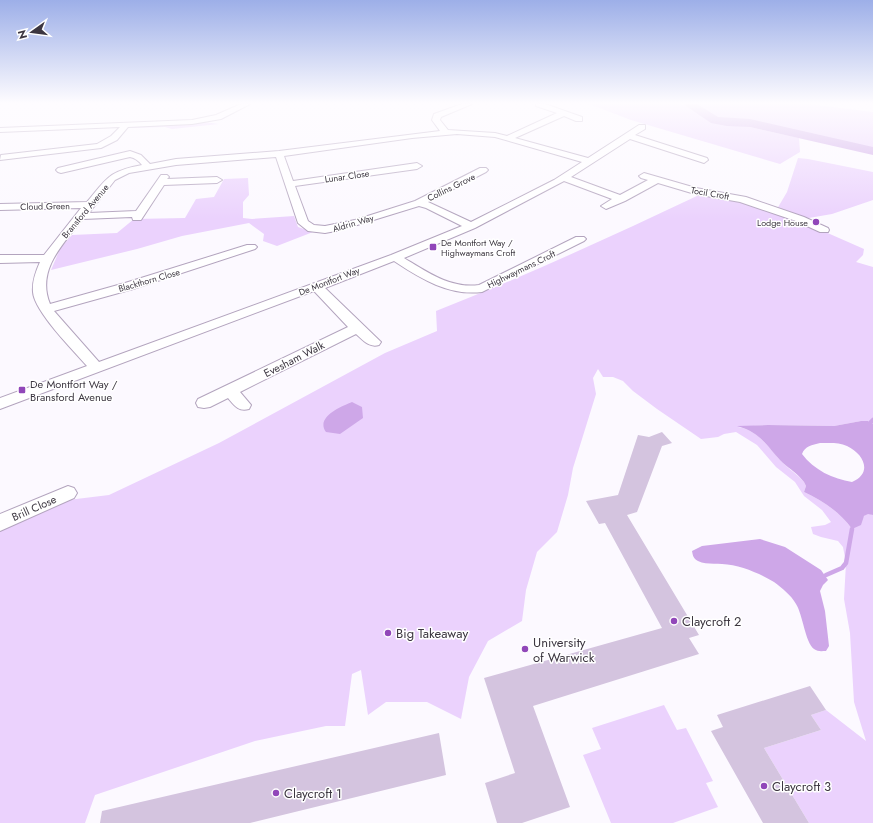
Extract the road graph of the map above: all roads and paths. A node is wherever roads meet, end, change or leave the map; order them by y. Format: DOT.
graph roads {
  1 [pos="108,142"];
  2 [pos="371,142"];
  3 [pos="524,142"];
  4 [pos="620,142"];
  5 [pos="650,142"];
  6 [pos="279,154"];
  7 [pos="1,158"];
  8 [pos="61,159"];
  9 [pos="590,161"];
  10 [pos="707,161"];
  11 [pos="417,166"];
  12 [pos="147,167"];
  13 [pos="485,169"];
  14 [pos="644,176"];
  15 [pos="564,178"];
  16 [pos="217,180"];
  17 [pos="656,180"];
  18 [pos="290,184"];
  19 [pos="621,199"];
  20 [pos="419,203"];
  21 [pos="89,205"];
  22 [pos="0,207"];
  23 [pos="604,208"];
  24 [pos="80,216"];
  25 [pos="471,226"];
  26 [pos="824,230"];
  27 [pos="583,238"];
  28 [pos="255,246"];
  29 [pos="395,256"];
  30 [pos="47,258"];
  31 [pos="0,259"];
  32 [pos="316,286"];
  33 [pos="45,309"];
  34 [pos="357,328"];
  35 [pos="374,342"];
  36 [pos="96,368"];
  37 [pos="231,391"];
  38 [pos="204,403"];
  39 [pos="0,404"];
  40 [pos="243,405"];
  41 [pos="68,493"];
  42 [pos="0,523"];
  1 -- 7 [label="street"];
  2 -- 6 [label="street, Bransford Avenue"];
  3 -- 9 [label="street, Bransford Avenue"];
  4 -- 9 [label="street, De Montfort Way"];
  5 -- 10 [label="street"];
  6 -- 12 [label="street, Bransford Avenue"];
  6 -- 18 [label="street, Aldrin Way"];
  8 -- 12 [label="street"];
  9 -- 15 [label="street, De Montfort Way"];
  11 -- 18 [label="street, Lunar Close"];
  12 -- 21 [label="street, Bransford Avenue"];
  13 -- 20 [label="street, Collins Grove"];
  14 -- 17 [label="street, Tocil Croft"];
  15 -- 19 [label="street"];
  15 -- 25 [label="street, De Montfort Way"];
  16 -- 24 [label="street"];
  17 -- 19 [label="street"];
  17 -- 26 [label="street, Tocil Croft"];
  18 -- 20 [label="street, Aldrin Way"];
  19 -- 23 [label="street"];
  20 -- 25 [label="street"];
  21 -- 22 [label="street, Cloud Green"];
  21 -- 24 [label="street, Bransford Avenue"];
  24 -- 30 [label="street, Bransford Avenue"];
  25 -- 29 [label="street, De Montfort Way"];
  27 -- 29 [label="street, Highwaymans Croft"];
  28 -- 33 [label="street, Blackthorn Close"];
  29 -- 32 [label="street, De Montfort Way"];
  30 -- 31 [label="street"];
  30 -- 33 [label="street, Bransford Avenue"];
  32 -- 34 [label="street"];
  32 -- 36 [label="street, De Montfort Way"];
  33 -- 36 [label="street, Bransford Avenue"];
  34 -- 35 [label="street"];
  34 -- 37 [label="street, Evesham Walk"];
  36 -- 39 [label="street, De Montfort Way"];
  37 -- 38 [label="street, Evesham Walk"];
  37 -- 40 [label="street"];
  41 -- 42 [label="street, Brill Close"];
}
